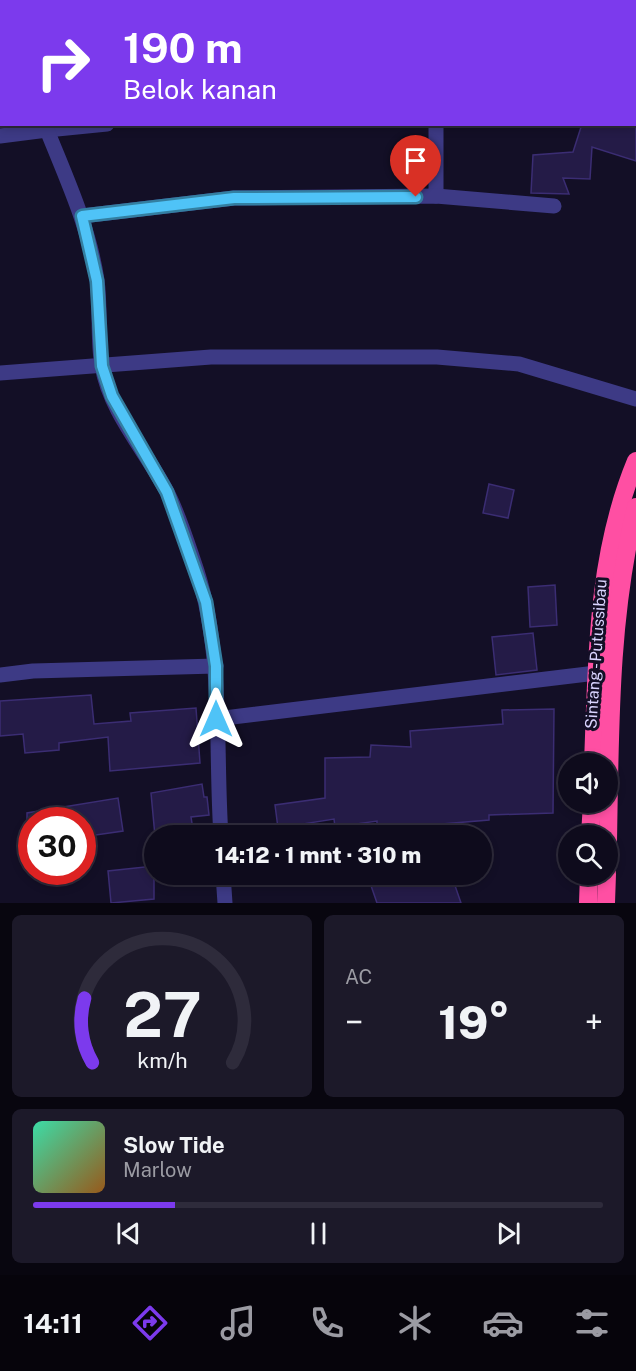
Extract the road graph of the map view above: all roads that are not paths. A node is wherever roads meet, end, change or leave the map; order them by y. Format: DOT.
graph roads {
  1 [pos="67,126"];
  2 [pos="436,126"];
  3 [pos="47,127"];
  4 [pos="0,136"];
  5 [pos="436,196"];
  6 [pos="554,206"];
  7 [pos="82,216"];
  8 [pos="102,366"];
  9 [pos="0,373"];
  10 [pos="636,399"];
  11 [pos="636,460"];
  12 [pos="636,507"];
  13 [pos="216,666"];
  14 [pos="596,673"];
  15 [pos="0,675"];
  16 [pos="216,719"];
  17 [pos="593,753"];
  18 [pos="221,825"];
  19 [pos="609,825"];
  20 [pos="224,885"];
  21 [pos="589,885"];
  22 [pos="607,885"];
  23 [pos="225,903"];
  24 [pos="588,903"];
  25 [pos="606,903"];
  1 -- 3 [label="street"];
  2 -- 5 [label="street"];
  3 -- 4 [label="street"];
  3 -- 7 [label="street"];
  5 -- 6 [label="street"];
  5 -- 7 [label="street"];
  7 -- 8 [label="street"];
  8 -- 9 [label="street"];
  8 -- 10 [label="street"];
  8 -- 13 [label="street"];
  11 -- 14 [label="highway, Sintang - Putussibau"];
  12 -- 19 [label="highway, Sintang - Putussibau"];
  13 -- 15 [label="street"];
  13 -- 16 [label="street"];
  14 -- 16 [label="street"];
  14 -- 17 [label="highway, Sintang - Putussibau"];
  16 -- 18 [label="street"];
  20 -- 23 [label="street"];
  21 -- 24 [label="highway"];
  22 -- 25 [label="highway"];
}
